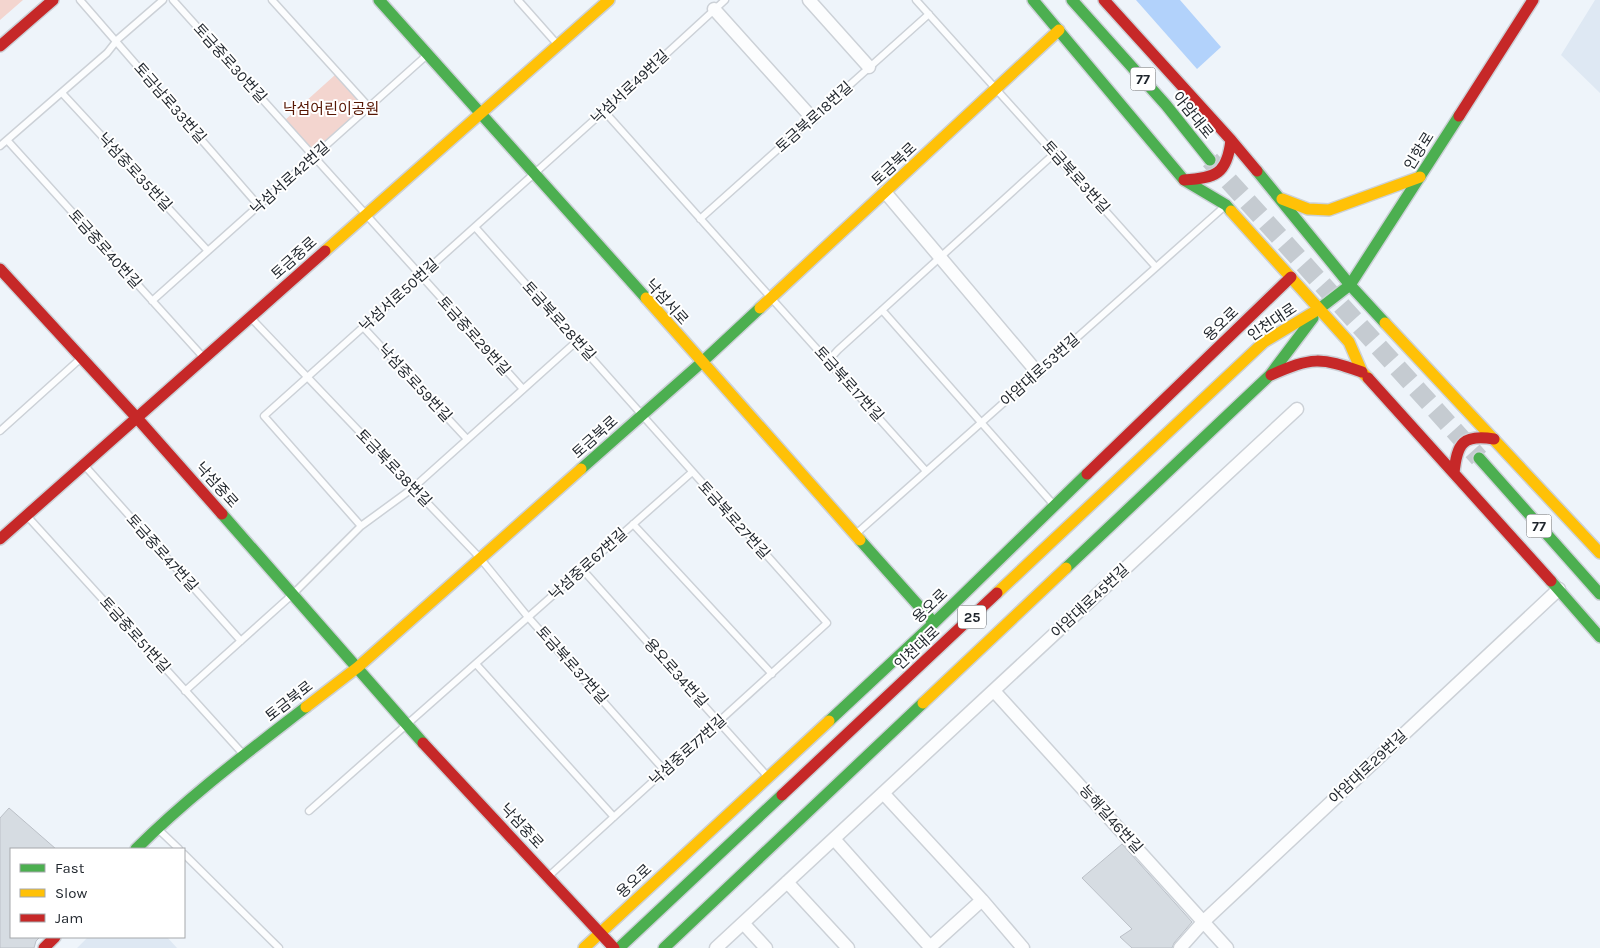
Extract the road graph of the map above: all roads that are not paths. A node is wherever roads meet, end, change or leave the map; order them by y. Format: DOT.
graph roads {
  1 [pos="53,0"];
  2 [pos="80,0"];
  3 [pos="163,0"];
  4 [pos="173,0"];
  5 [pos="272,0"];
  6 [pos="379,0"];
  7 [pos="518,0"];
  8 [pos="609,0"];
  9 [pos="725,0"];
  10 [pos="810,0"];
  11 [pos="916,0"];
  12 [pos="1033,0"];
  13 [pos="1072,0"];
  14 [pos="1104,0"];
  15 [pos="1533,0"];
  16 [pos="714,9"];
  17 [pos="929,14"];
  18 [pos="1059,30"];
  19 [pos="117,41"];
  20 [pos="558,45"];
  21 [pos="0,46"];
  22 [pos="428,54"];
  23 [pos="870,67"];
  24 [pos="997,88"];
  25 [pos="62,93"];
  26 [pos="369,107"];
  27 [pos="604,111"];
  28 [pos="481,113"];
  29 [pos="812,118"];
  30 [pos="7,140"];
  31 [pos="1231,140"];
  32 [pos="0,146"];
  33 [pos="1055,153"];
  34 [pos="314,156"];
  35 [pos="1210,160"];
  36 [pos="534,174"];
  37 [pos="1420,178"];
  38 [pos="1184,180"];
  39 [pos="885,192"];
  40 [pos="1280,198"];
  41 [pos="1226,205"];
  42 [pos="259,206"];
  43 [pos="366,215"];
  44 [pos="700,219"];
  45 [pos="475,227"];
  46 [pos="208,251"];
  47 [pos="940,258"];
  48 [pos="1155,266"];
  49 [pos="0,269"];
  50 [pos="420,276"];
  51 [pos="1291,278"];
  52 [pos="1350,285"];
  53 [pos="772,297"];
  54 [pos="152,301"];
  55 [pos="1320,309"];
  56 [pos="882,310"];
  57 [pos="250,317"];
  58 [pos="363,327"];
  59 [pos="577,341"];
  60 [pos="80,358"];
  61 [pos="204,358"];
  62 [pos="828,361"];
  63 [pos="701,363"];
  64 [pos="1036,372"];
  65 [pos="1362,372"];
  66 [pos="1270,375"];
  67 [pos="307,378"];
  68 [pos="523,389"];
  69 [pos="1297,410"];
  70 [pos="642,415"];
  71 [pos="137,418"];
  72 [pos="982,421"];
  73 [pos="0,431"];
  74 [pos="467,439"];
  75 [pos="1494,439"];
  76 [pos="1479,458"];
  77 [pos="84,465"];
  78 [pos="926,471"];
  79 [pos="1454,472"];
  80 [pos="691,473"];
  81 [pos="413,488"];
  82 [pos="1055,506"];
  83 [pos="26,515"];
  84 [pos="633,524"];
  85 [pos="361,526"];
  86 [pos="854,535"];
  87 [pos="0,539"];
  88 [pos="1600,552"];
  89 [pos="480,558"];
  90 [pos="582,569"];
  91 [pos="1559,589"];
  92 [pos="293,594"];
  93 [pos="1600,594"];
  94 [pos="528,617"];
  95 [pos="827,623"];
  96 [pos="934,623"];
  97 [pos="1600,637"];
  98 [pos="241,641"];
  99 [pos="476,664"];
  100 [pos="358,667"];
  101 [pos="772,674"];
  102 [pos="184,691"];
  103 [pos="994,691"];
  104 [pos="720,721"];
  105 [pos="407,725"];
  106 [pos="244,755"];
  107 [pos="665,771"];
  108 [pos="769,777"];
  109 [pos="883,793"];
  110 [pos="309,812"];
  111 [pos="614,817"];
  112 [pos="157,828"];
  113 [pos="834,839"];
  114 [pos="137,848"];
  115 [pos="178,848"];
  116 [pos="185,855"];
  117 [pos="549,876"];
  118 [pos="787,882"];
  119 [pos="982,900"];
  120 [pos="1204,921"];
  121 [pos="743,923"];
  122 [pos="601,933"];
  123 [pos="53,938"];
  124 [pos="44,948"];
  125 [pos="279,948"];
  126 [pos="584,948"];
  127 [pos="614,948"];
  128 [pos="619,948"];
  129 [pos="664,948"];
  130 [pos="716,948"];
  131 [pos="766,948"];
  132 [pos="848,948"];
  133 [pos="930,948"];
  134 [pos="1023,948"];
  135 [pos="1180,948"];
  136 [pos="1227,948"];
  1 -- 21 [label="main road"];
  2 -- 19 [label="lane, 토금남로33번길"];
  3 -- 19 [label="lane"];
  4 -- 34 [label="lane, 토금중로30번길"];
  5 -- 26 [label="lane"];
  6 -- 22 [label="main road, 낙섬서로"];
  7 -- 20 [label="lane"];
  8 -- 20 [label="main road, 토금중로"];
  9 -- 16 [label="lane, 낙섬서로49번길"];
  10 -- 23 [label="street"];
  11 -- 17 [label="lane, 토금북로3번길"];
  12 -- 18 [label="main road"];
  13 -- 35 [label="main road, 아암대로 / 77"];
  14 -- 31 [label="main road"];
  15 -- 37 [label="main road, 인항로 / 25"];
  16 -- 27 [label="lane, 낙섬서로49번길"];
  16 -- 29 [label="street"];
  17 -- 23 [label="lane, 토금북로18번길"];
  17 -- 24 [label="lane, 토금북로3번길"];
  18 -- 24 [label="main road, 토금북로"];
  18 -- 38 [label="main road"];
  19 -- 25 [label="lane"];
  19 -- 42 [label="lane, 토금남로33번길"];
  20 -- 28 [label="main road, 토금중로"];
  22 -- 26 [label="lane, 낙섬서로42번길"];
  22 -- 28 [label="main road, 낙섬서로"];
  23 -- 29 [label="lane, 토금북로18번길"];
  24 -- 33 [label="lane, 토금북로3번길"];
  24 -- 39 [label="main road, 토금북로"];
  25 -- 30 [label="lane"];
  25 -- 46 [label="lane, 낙섬중로35번길"];
  26 -- 34 [label="lane, 낙섬서로42번길"];
  27 -- 36 [label="lane, 낙섬서로49번길"];
  27 -- 44 [label="lane"];
  28 -- 36 [label="main road, 낙섬서로"];
  28 -- 43 [label="main road, 토금중로"];
  29 -- 44 [label="lane, 토금북로18번길"];
  30 -- 32 [label="lane"];
  30 -- 54 [label="lane, 토금중로40번길"];
  31 -- 38 [label="main road"];
  31 -- 40 [label="main road"];
  33 -- 47 [label="lane"];
  33 -- 48 [label="lane, 토금북로3번길"];
  34 -- 42 [label="lane, 낙섬서로42번길"];
  34 -- 43 [label="lane, 토금중로30번길"];
  36 -- 45 [label="lane, 낙섬서로50번길"];
  36 -- 63 [label="main road, 낙섬서로"];
  37 -- 40 [label="main road"];
  37 -- 52 [label="main road, 인항로 / 25"];
  38 -- 41 [label="main road"];
  39 -- 47 [label="street"];
  39 -- 53 [label="main road, 토금북로"];
  40 -- 52 [label="main road"];
  41 -- 48 [label="lane, 아암대로53번길"];
  41 -- 51 [label="main road"];
  42 -- 46 [label="lane, 낙섬서로42번길"];
  43 -- 50 [label="lane, 토금중로29번길"];
  43 -- 57 [label="main road, 토금중로"];
  44 -- 53 [label="lane"];
  45 -- 50 [label="lane, 낙섬서로50번길"];
  45 -- 59 [label="lane, 토금북로28번길"];
  46 -- 54 [label="lane, 낙섬서로42번길"];
  47 -- 56 [label="lane"];
  47 -- 64 [label="street"];
  48 -- 64 [label="lane, 아암대로53번길"];
  49 -- 60 [label="main road, 낙섬중로"];
  50 -- 58 [label="lane, 낙섬서로50번길"];
  50 -- 68 [label="lane, 토금중로29번길"];
  51 -- 55 [label="main road"];
  51 -- 82 [label="main road, 용오로"];
  52 -- 55 [label="main road, 인항로 / 25"];
  52 -- 75 [label="main road"];
  53 -- 62 [label="lane, 토금북로17번길"];
  53 -- 63 [label="main road, 토금북로"];
  54 -- 61 [label="lane, 토금중로40번길"];
  55 -- 65 [label="main road"];
  55 -- 66 [label="main road, 인천대로 / 25"];
  55 -- 128 [label="main road, 인천대로 / 25"];
  56 -- 62 [label="lane"];
  56 -- 72 [label="lane"];
  57 -- 61 [label="main road, 토금중로"];
  57 -- 67 [label="lane, 토금북로38번길"];
  58 -- 67 [label="lane, 낙섬서로50번길"];
  58 -- 74 [label="lane, 낙섬중로59번길"];
  59 -- 68 [label="lane"];
  59 -- 70 [label="lane, 토금북로28번길"];
  60 -- 71 [label="main road, 낙섬중로"];
  60 -- 73 [label="lane"];
  61 -- 71 [label="main road, 토금중로"];
  62 -- 78 [label="lane, 토금북로17번길"];
  63 -- 70 [label="main road, 토금북로"];
  63 -- 86 [label="main road, 낙섬서로"];
  64 -- 72 [label="lane, 아암대로53번길"];
  65 -- 66 [label="main road"];
  65 -- 79 [label="main road"];
  66 -- 129 [label="main road, 인천대로 / 25"];
  67 -- 81 [label="lane, 토금북로38번길"];
  67 -- 85 [label="lane, 낙섬서로50번길"];
  68 -- 74 [label="lane"];
  69 -- 103 [label="street, 아암대로45번길"];
  70 -- 80 [label="lane, 토금북로27번길"];
  70 -- 89 [label="main road, 토금북로"];
  71 -- 77 [label="main road, 토금중로"];
  71 -- 92 [label="main road, 낙섬중로"];
  72 -- 78 [label="lane, 아암대로53번길"];
  72 -- 82 [label="lane"];
  74 -- 81 [label="lane"];
  75 -- 79 [label="main road"];
  75 -- 88 [label="main road"];
  76 -- 93 [label="main road, 77"];
  77 -- 83 [label="main road, 토금중로"];
  77 -- 98 [label="lane, 토금중로47번길"];
  78 -- 86 [label="lane, 아암대로53번길"];
  79 -- 91 [label="main road"];
  80 -- 84 [label="lane, 낙섬중로67번길"];
  80 -- 95 [label="lane, 토금북로27번길"];
  81 -- 85 [label="lane"];
  81 -- 89 [label="lane, 토금북로38번길"];
  82 -- 96 [label="main road, 용오로"];
  83 -- 87 [label="main road, 토금중로"];
  83 -- 102 [label="lane, 토금중로51번길"];
  84 -- 90 [label="lane, 낙섬중로67번길"];
  84 -- 101 [label="lane, 낙섬중로67번길"];
  85 -- 92 [label="lane"];
  86 -- 96 [label="main road, 낙섬서로"];
  89 -- 94 [label="lane, 토금북로37번길"];
  89 -- 100 [label="main road, 토금북로"];
  90 -- 94 [label="lane, 낙섬중로67번길"];
  90 -- 104 [label="lane, 용오로34번길"];
  91 -- 97 [label="main road"];
  91 -- 120 [label="street, 아암대로29번길"];
  92 -- 98 [label="lane"];
  92 -- 100 [label="main road, 낙섬중로"];
  94 -- 99 [label="lane, 낙섬중로67번길"];
  94 -- 107 [label="lane, 토금북로37번길"];
  95 -- 101 [label="lane, 낙섬중로77번길"];
  96 -- 108 [label="main road, 용오로"];
  98 -- 102 [label="lane"];
  99 -- 105 [label="lane, 낙섬중로67번길"];
  99 -- 111 [label="lane"];
  100 -- 105 [label="main road, 낙섬중로"];
  100 -- 106 [label="main road, 토금북로"];
  101 -- 104 [label="lane, 낙섬중로77번길"];
  102 -- 106 [label="lane, 토금중로51번길"];
  103 -- 109 [label="street, 아암대로45번길"];
  103 -- 120 [label="street, 능해길46번길"];
  104 -- 107 [label="lane, 낙섬중로77번길"];
  104 -- 108 [label="lane, 용오로34번길"];
  105 -- 110 [label="lane"];
  105 -- 117 [label="main road, 낙섬중로"];
  106 -- 112 [label="main road, 토금북로"];
  107 -- 111 [label="lane, 낙섬중로77번길"];
  108 -- 122 [label="main road, 용오로"];
  109 -- 113 [label="street, 아암대로45번길"];
  109 -- 119 [label="street"];
  111 -- 117 [label="lane, 낙섬중로77번길"];
  112 -- 114 [label="main road, 토금북로"];
  112 -- 115 [label="lane"];
  113 -- 118 [label="street, 아암대로45번길"];
  113 -- 133 [label="street"];
  116 -- 125 [label="lane"];
  117 -- 122 [label="main road, 낙섬중로"];
  118 -- 121 [label="street, 아암대로45번길"];
  118 -- 132 [label="street"];
  119 -- 133 [label="street"];
  119 -- 134 [label="street"];
  120 -- 135 [label="street, 아암대로29번길"];
  120 -- 136 [label="street, 능해길46번길"];
  121 -- 130 [label="street, 아암대로45번길"];
  121 -- 131 [label="street"];
  122 -- 126 [label="main road, 용오로"];
  122 -- 127 [label="main road, 낙섬중로"];
  123 -- 124 [label="main road"];
}
